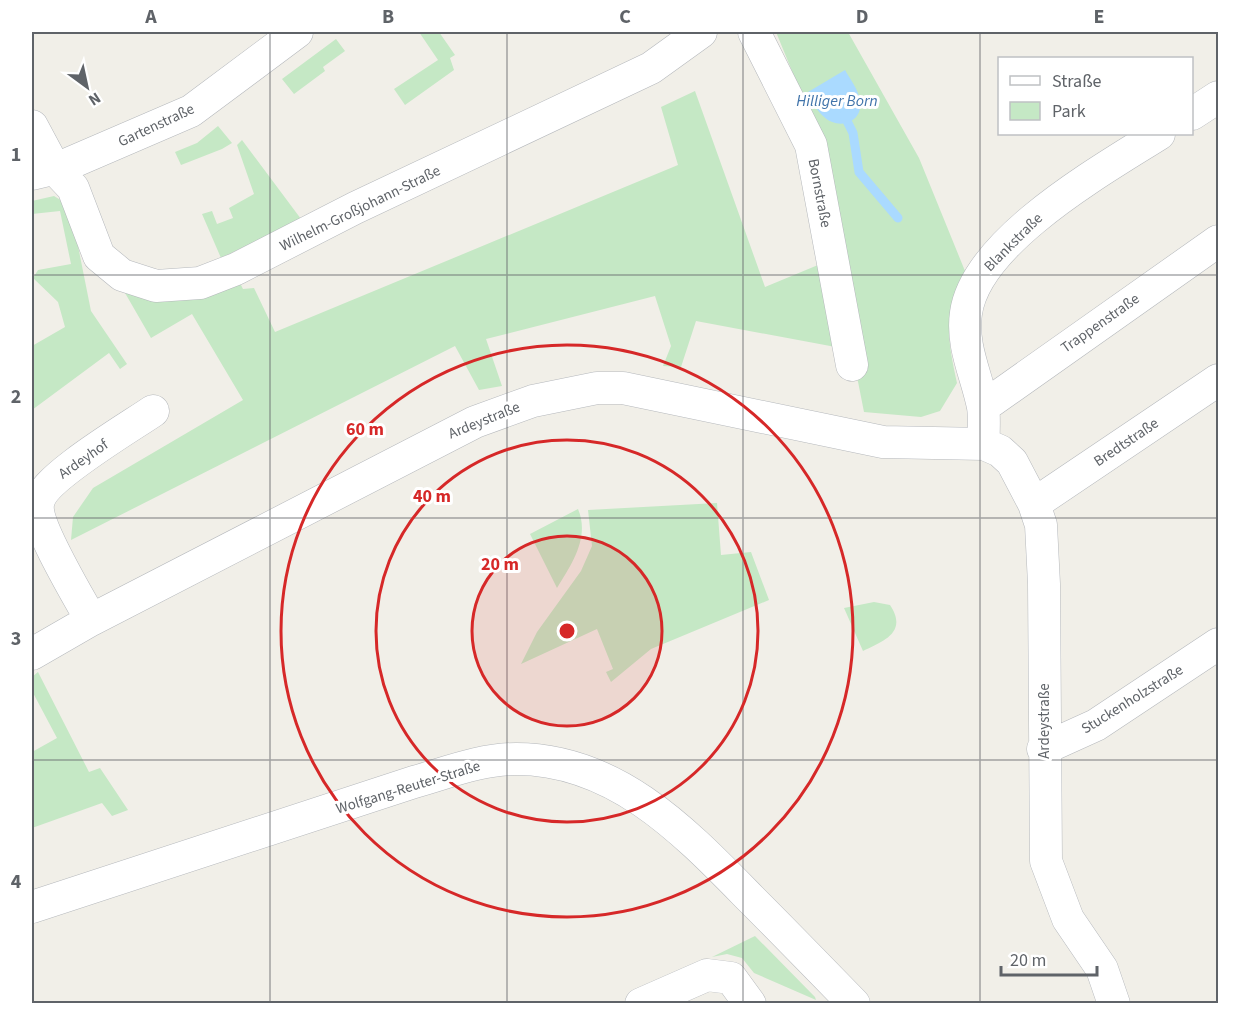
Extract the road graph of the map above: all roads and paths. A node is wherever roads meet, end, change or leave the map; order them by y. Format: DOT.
graph roads {
  1 [pos="297,32"];
  2 [pos="701,32"];
  3 [pos="754,32"];
  4 [pos="1218,97"];
  5 [pos="1193,113"];
  6 [pos="32,126"];
  7 [pos="1158,135"];
  8 [pos="43,171"];
  9 [pos="1218,241"];
  10 [pos="852,365"];
  11 [pos="1218,380"];
  12 [pos="983,407"];
  13 [pos="153,411"];
  14 [pos="984,444"];
  15 [pos="1034,504"];
  16 [pos="91,620"];
  17 [pos="1218,644"];
  18 [pos="32,654"];
  19 [pos="1043,749"];
  20 [pos="32,907"];
  21 [pos="641,1004"];
  22 [pos="750,1004"];
  23 [pos="854,1004"];
  24 [pos="1114,1004"];
  1 -- 8 [label="street, Gartenstraße"];
  2 -- 8 [label="street, Wilhelm-Großjohann-Straße"];
  3 -- 10 [label="street, Bornstraße"];
  4 -- 5 [label="street"];
  6 -- 8 [label="street, Wilhelm-Großjohann-Straße"];
  7 -- 12 [label="street, Blankstraße"];
  9 -- 12 [label="street, Trappenstraße"];
  11 -- 15 [label="street, Bredtstraße"];
  12 -- 14 [label="street"];
  13 -- 16 [label="street, Ardeyhof"];
  14 -- 15 [label="street, Ardeystraße"];
  14 -- 16 [label="street, Ardeystraße"];
  15 -- 19 [label="street, Ardeystraße"];
  16 -- 18 [label="street, Ardeystraße"];
  17 -- 19 [label="street, Stuckenholzstraße"];
  19 -- 24 [label="street, Ardeystraße"];
  20 -- 23 [label="street, Wolfgang-Reuter-Straße"];
  21 -- 22 [label="street"];
}
